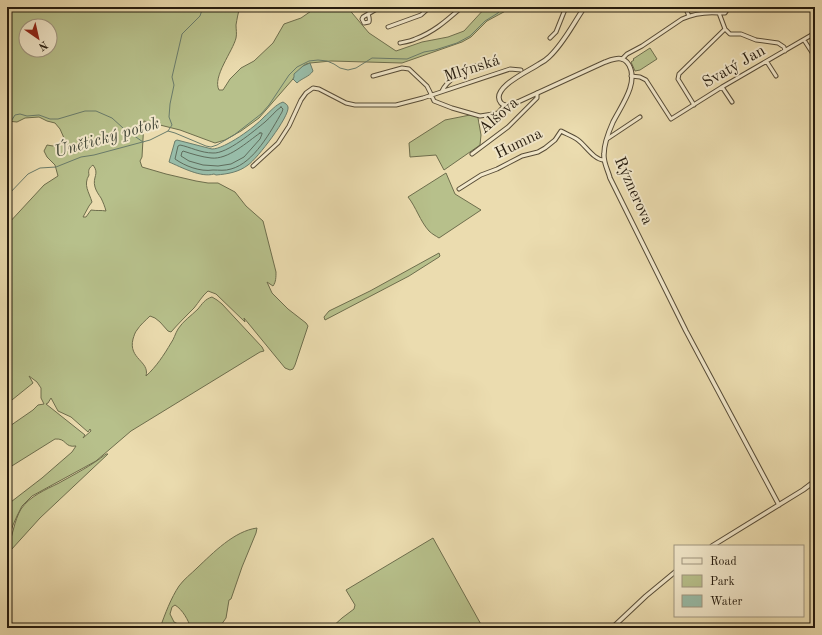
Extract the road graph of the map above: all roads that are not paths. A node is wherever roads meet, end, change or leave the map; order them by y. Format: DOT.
graph roads {
  1 [pos="380,7"];
  2 [pos="430,7"];
  3 [pos="462,7"];
  4 [pos="566,7"];
  5 [pos="575,7"];
  6 [pos="586,7"];
  7 [pos="685,7"];
  8 [pos="714,7"];
  9 [pos="729,7"];
  10 [pos="582,11"];
  11 [pos="712,12"];
  12 [pos="719,13"];
  13 [pos="368,14"];
  14 [pos="689,16"];
  15 [pos="388,26"];
  16 [pos="726,29"];
  17 [pos="815,34"];
  18 [pos="550,38"];
  19 [pos="804,40"];
  20 [pos="400,43"];
  21 [pos="786,51"];
  22 [pos="813,54"];
  23 [pos="622,59"];
  24 [pos="493,61"];
  25 [pos="767,62"];
  26 [pos="520,70"];
  27 [pos="373,76"];
  28 [pos="631,76"];
  29 [pos="776,76"];
  30 [pos="722,87"];
  31 [pos="442,92"];
  32 [pos="537,93"];
  33 [pos="431,95"];
  34 [pos="732,102"];
  35 [pos="505,105"];
  36 [pos="694,105"];
  37 [pos="640,117"];
  38 [pos="607,139"];
  39 [pos="472,154"];
  40 [pos="604,160"];
  41 [pos="253,166"];
  42 [pos="459,189"];
  43 [pos="815,481"];
  44 [pos="779,505"];
  45 [pos="714,545"];
  46 [pos="674,573"];
  47 [pos="612,628"];
  1 -- 13 [label="street"];
  2 -- 15 [label="street"];
  3 -- 20 [label="street"];
  4 -- 18 [label="street"];
  5 -- 10 [label="street"];
  6 -- 10 [label="street"];
  7 -- 14 [label="street"];
  8 -- 11 [label="street"];
  9 -- 12 [label="street"];
  10 -- 35 [label="street"];
  11 -- 12 [label="street"];
  11 -- 14 [label="street"];
  12 -- 16 [label="street"];
  14 -- 23 [label="street"];
  16 -- 21 [label="street, Svatý Jan"];
  16 -- 36 [label="street, Svatý Jan"];
  17 -- 19 [label="street, Svatý Jan"];
  19 -- 21 [label="street, Svatý Jan"];
  19 -- 22 [label="street"];
  21 -- 25 [label="street, Svatý Jan"];
  23 -- 28 [label="street"];
  23 -- 32 [label="street"];
  24 -- 31 [label="street"];
  25 -- 29 [label="street"];
  25 -- 30 [label="street, Svatý Jan"];
  26 -- 31 [label="street, Mlýnská"];
  27 -- 33 [label="street"];
  28 -- 36 [label="street, Svatý Jan"];
  28 -- 38 [label="street, Rýznerova"];
  30 -- 34 [label="street"];
  30 -- 36 [label="street, Svatý Jan"];
  31 -- 33 [label="street, Mlýnská"];
  32 -- 35 [label="street"];
  32 -- 39 [label="street, Alšova"];
  33 -- 35 [label="street"];
  33 -- 41 [label="street, Mlýnská"];
  37 -- 38 [label="street"];
  38 -- 40 [label="street, Rýznerova"];
  40 -- 42 [label="street, Humna"];
  40 -- 44 [label="street, Rýznerova"];
  43 -- 44 [label="street"];
  44 -- 45 [label="street"];
  46 -- 47 [label="street"];
}
